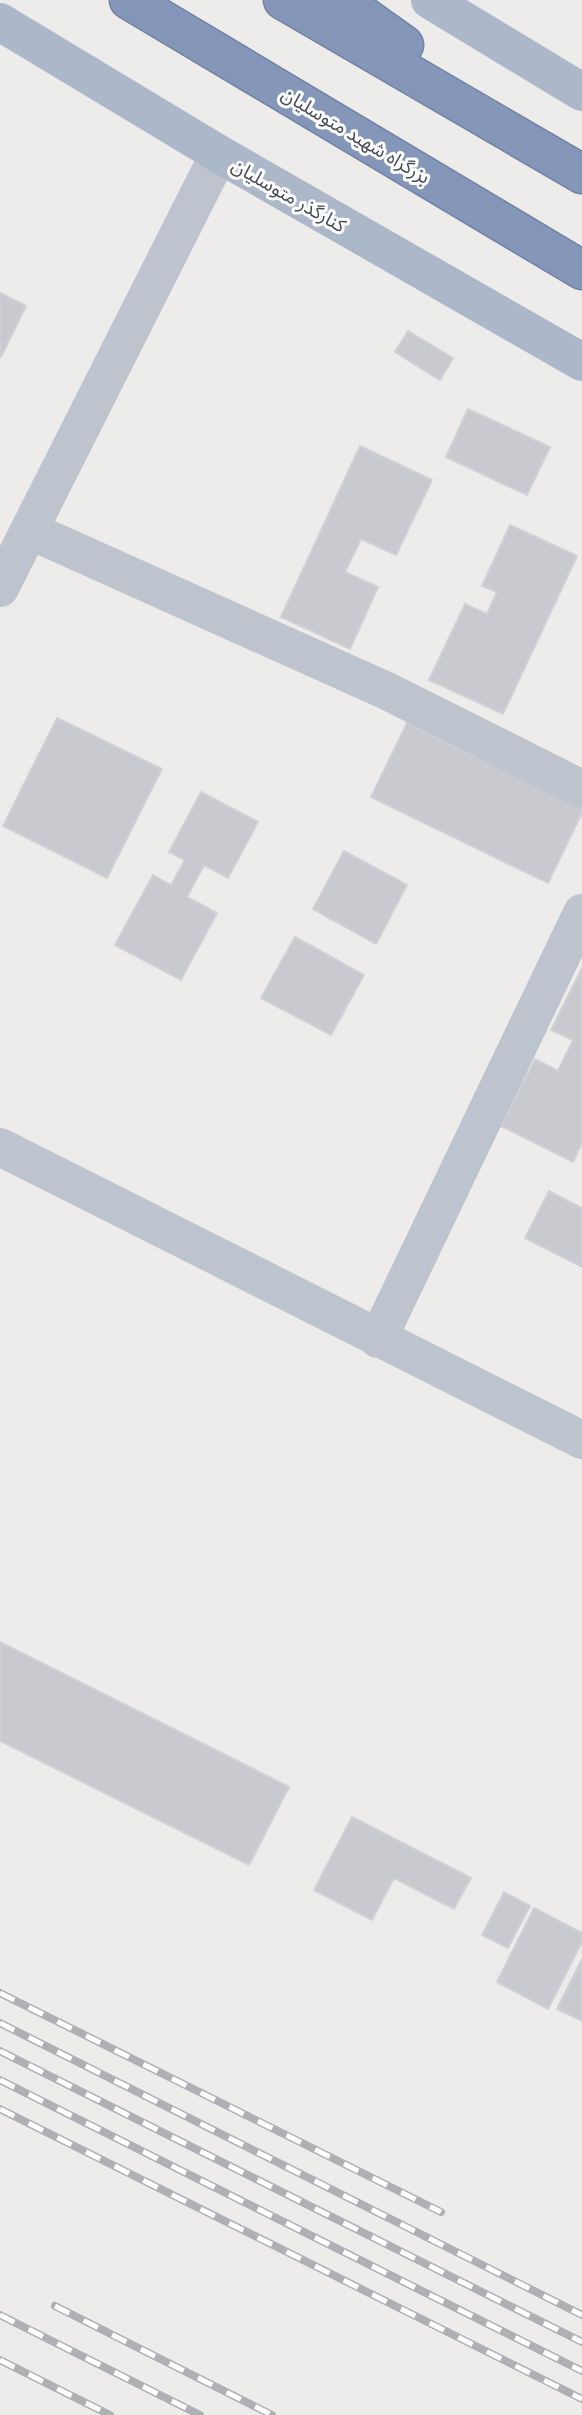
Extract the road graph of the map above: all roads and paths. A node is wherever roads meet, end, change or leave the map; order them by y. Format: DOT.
graph roads {
  1 [pos="129,0"];
  2 [pos="283,0"];
  3 [pos="341,0"];
  4 [pos="430,0"];
  5 [pos="0,22"];
  6 [pos="582,92"];
  7 [pos="219,154"];
  8 [pos="582,173"];
  9 [pos="582,270"];
  10 [pos="582,362"];
  11 [pos="30,531"];
  12 [pos="0,588"];
  13 [pos="582,789"];
  14 [pos="582,913"];
  15 [pos="0,1147"];
  16 [pos="378,1339"];
  17 [pos="582,1440"];
  1 -- 9 [label="highway, بزرگراه شهید متوسلیان"];
  2 -- 8 [label="highway"];
  3 -- 8 [label="highway"];
  4 -- 6 [label="main road"];
  5 -- 7 [label="main road, کنارگذر متوسلیان"];
  7 -- 10 [label="main road, کنارگذر متوسلیان"];
  7 -- 11 [label="street"];
  11 -- 12 [label="street"];
  11 -- 13 [label="street"];
  14 -- 16 [label="street"];
  15 -- 16 [label="street"];
  16 -- 17 [label="street"];
}
